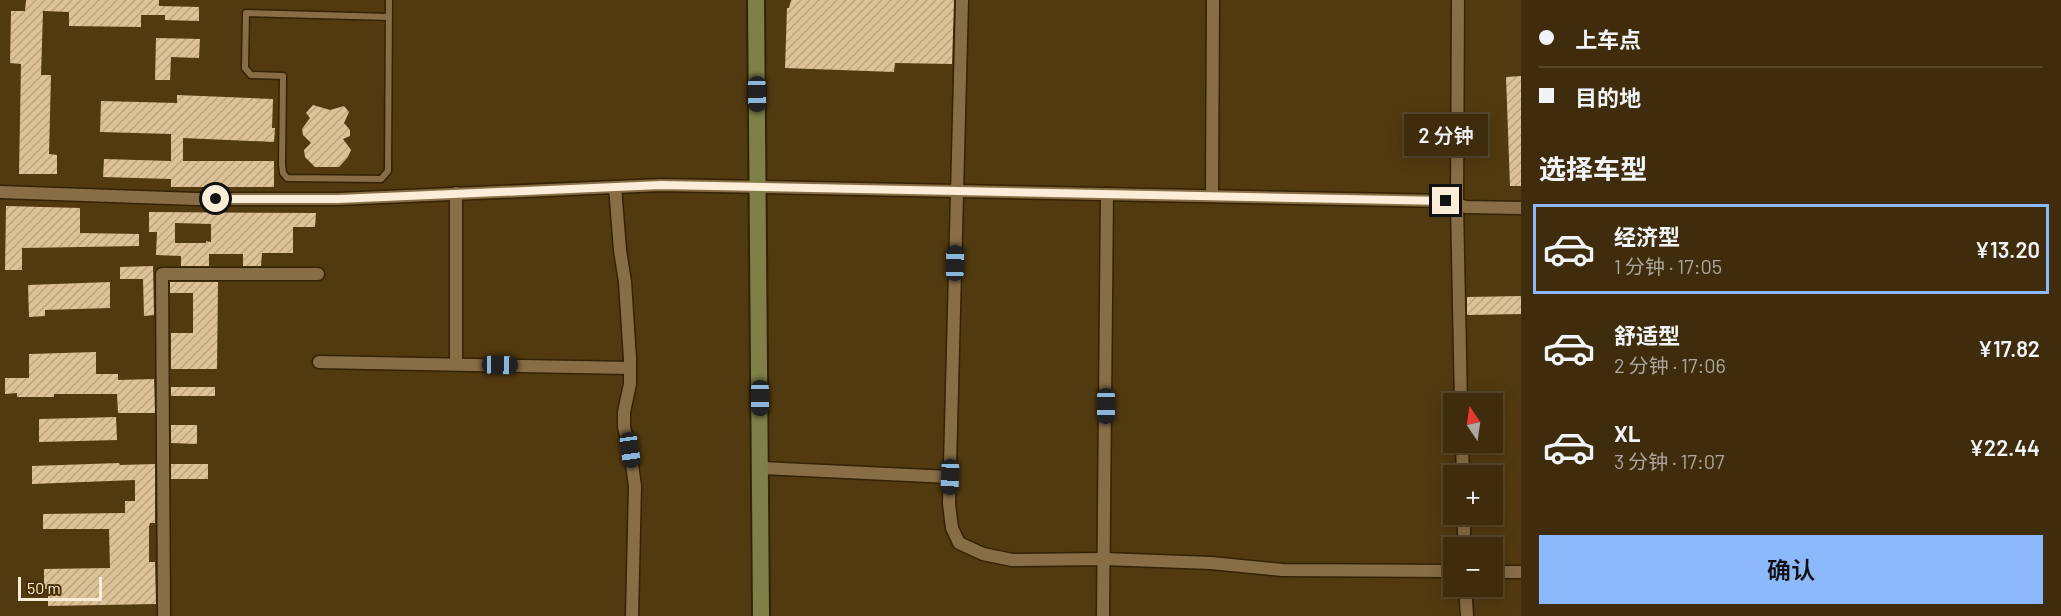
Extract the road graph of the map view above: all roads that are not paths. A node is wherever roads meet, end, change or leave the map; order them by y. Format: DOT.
graph roads {
  1 [pos="389,0"];
  2 [pos="756,0"];
  3 [pos="962,0"];
  4 [pos="1213,0"];
  5 [pos="1458,0"];
  6 [pos="389,17"];
  7 [pos="615,187"];
  8 [pos="758,188"];
  9 [pos="957,191"];
  10 [pos="0,192"];
  11 [pos="456,193"];
  12 [pos="1107,194"];
  13 [pos="1212,196"];
  14 [pos="1457,204"];
  15 [pos="1521,208"];
  16 [pos="318,274"];
  17 [pos="319,362"];
  18 [pos="456,364"];
  19 [pos="630,368"];
  20 [pos="1461,393"];
  21 [pos="760,468"];
  22 [pos="950,477"];
  23 [pos="1104,560"];
  24 [pos="1443,572"];
  25 [pos="1503,572"];
  26 [pos="1521,572"];
  27 [pos="1466,597"];
  28 [pos="164,616"];
  29 [pos="632,616"];
  30 [pos="761,616"];
  31 [pos="1103,616"];
  32 [pos="1467,616"];
  1 -- 6 [label="lane"];
  2 -- 8 [label="street"];
  3 -- 9 [label="street"];
  4 -- 13 [label="street"];
  5 -- 14 [label="street"];
  6 -- 6 [label="lane"];
  7 -- 8 [label="street"];
  7 -- 11 [label="street"];
  7 -- 19 [label="street"];
  8 -- 9 [label="street"];
  8 -- 21 [label="street"];
  9 -- 12 [label="street"];
  9 -- 22 [label="street"];
  10 -- 11 [label="street"];
  11 -- 18 [label="street"];
  12 -- 13 [label="street"];
  12 -- 23 [label="street"];
  13 -- 14 [label="street"];
  14 -- 15 [label="street"];
  14 -- 20 [label="street"];
  16 -- 28 [label="street"];
  17 -- 18 [label="street"];
  18 -- 19 [label="street"];
  19 -- 29 [label="street"];
  21 -- 22 [label="street"];
  21 -- 30 [label="street"];
  22 -- 23 [label="street"];
  23 -- 24 [label="street"];
  23 -- 31 [label="street"];
  25 -- 26 [label="street"];
  27 -- 32 [label="street"];
}
